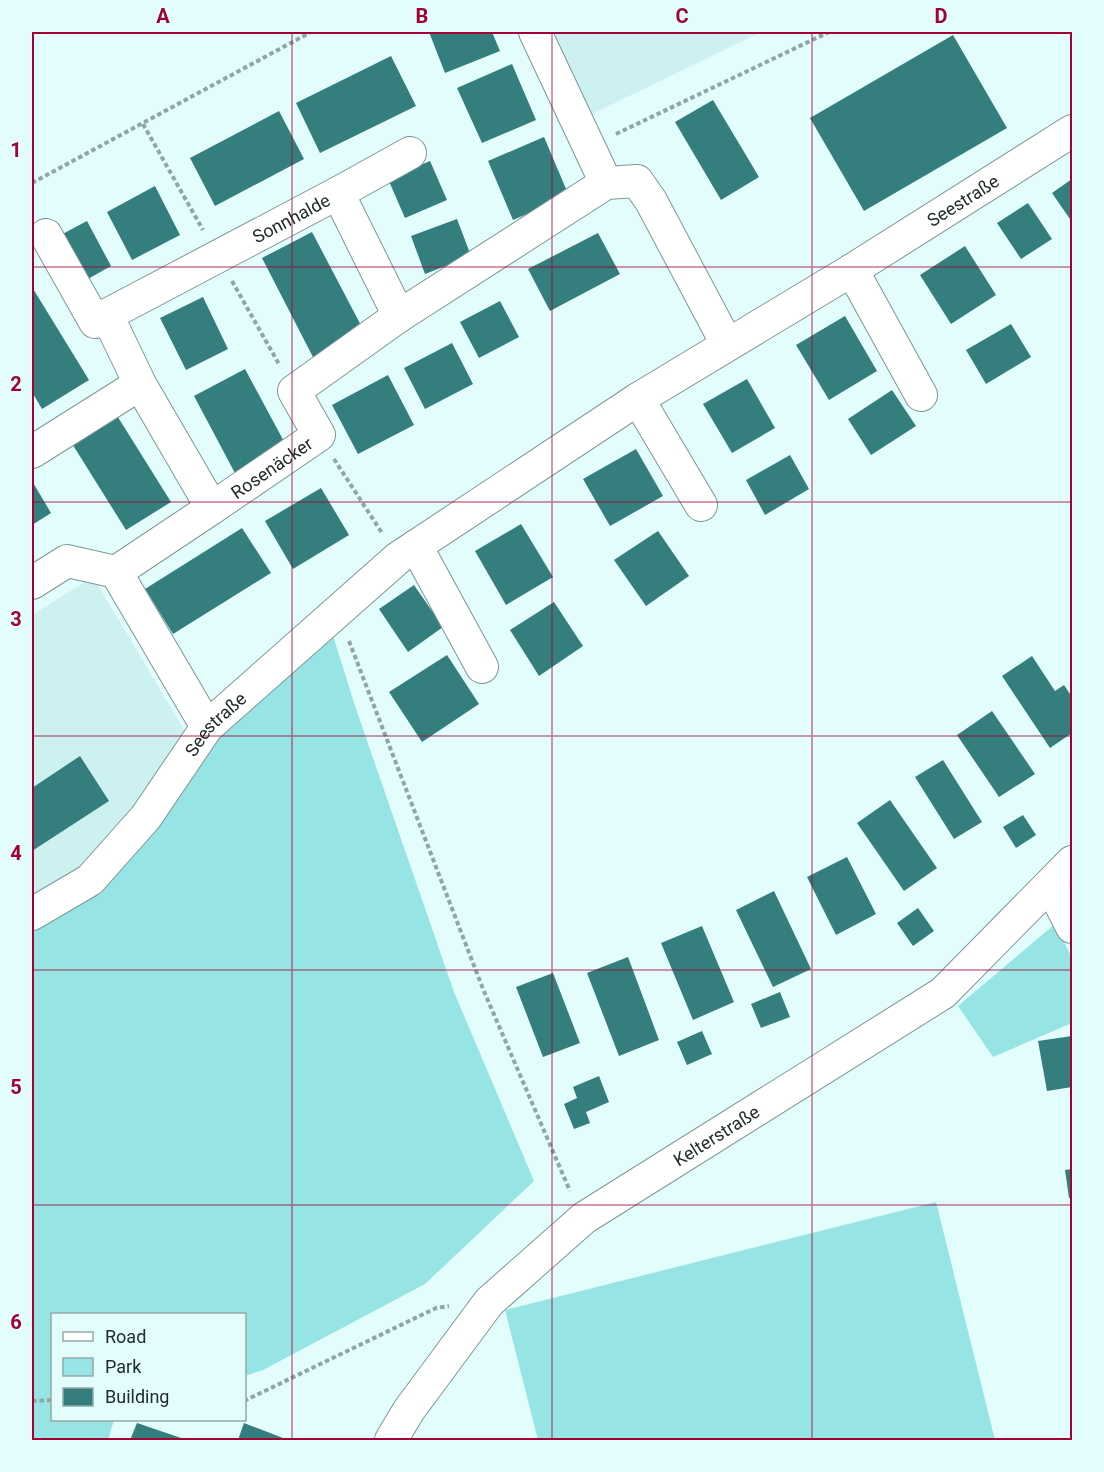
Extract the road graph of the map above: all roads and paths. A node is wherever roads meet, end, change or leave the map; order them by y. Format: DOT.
graph roads {
  1 [pos="311,32"];
  2 [pos="535,32"];
  3 [pos="829,32"];
  4 [pos="143,123"];
  5 [pos="1072,131"];
  6 [pos="590,147"];
  7 [pos="410,153"];
  8 [pos="163,158"];
  9 [pos="32,183"];
  10 [pos="606,183"];
  11 [pos="338,193"];
  12 [pos="46,236"];
  13 [pos="852,270"];
  14 [pos="107,315"];
  15 [pos="399,316"];
  16 [pos="727,344"];
  17 [pos="140,384"];
  18 [pos="921,395"];
  19 [pos="638,399"];
  20 [pos="319,435"];
  21 [pos="32,452"];
  22 [pos="701,506"];
  23 [pos="212,508"];
  24 [pos="407,552"];
  25 [pos="116,572"];
  26 [pos="32,583"];
  27 [pos="337,610"];
  28 [pos="482,667"];
  29 [pos="207,727"];
  30 [pos="1072,862"];
  31 [pos="1051,886"];
  32 [pos="32,914"];
  33 [pos="1072,927"];
  34 [pos="584,1218"];
  35 [pos="489,1302"];
  36 [pos="51,1400"];
  37 [pos="246,1400"];
  38 [pos="32,1401"];
  39 [pos="391,1440"];
  1 -- 4 [label="path"];
  2 -- 6 [label="street"];
  3 -- 6 [label="path"];
  4 -- 8 [label="path"];
  4 -- 9 [label="path"];
  5 -- 13 [label="street, Seestraße"];
  6 -- 10 [label="street"];
  7 -- 11 [label="street"];
  10 -- 15 [label="street"];
  10 -- 16 [label="street"];
  11 -- 14 [label="street, Sonnhalde"];
  11 -- 15 [label="street, Sonnhalde"];
  12 -- 14 [label="street"];
  13 -- 16 [label="street, Seestraße"];
  13 -- 18 [label="street"];
  14 -- 17 [label="street, Rosenäcker"];
  15 -- 20 [label="street, Rosenäcker"];
  16 -- 19 [label="street, Seestraße"];
  17 -- 21 [label="street"];
  17 -- 23 [label="street, Rosenäcker"];
  19 -- 22 [label="street"];
  19 -- 24 [label="street, Seestraße"];
  20 -- 23 [label="street, Rosenäcker"];
  20 -- 24 [label="path"];
  23 -- 25 [label="street, Rosenäcker"];
  24 -- 27 [label="street, Seestraße"];
  24 -- 28 [label="street"];
  25 -- 26 [label="street"];
  25 -- 29 [label="street"];
  27 -- 29 [label="street, Seestraße"];
  27 -- 34 [label="path"];
  29 -- 32 [label="street, Seestraße"];
  30 -- 31 [label="street, Kelterstraße"];
  31 -- 33 [label="street"];
  31 -- 34 [label="street, Kelterstraße"];
  34 -- 35 [label="street, Kelterstraße"];
  35 -- 37 [label="path"];
  35 -- 39 [label="street, Kelterstraße"];
  36 -- 38 [label="path"];
}
